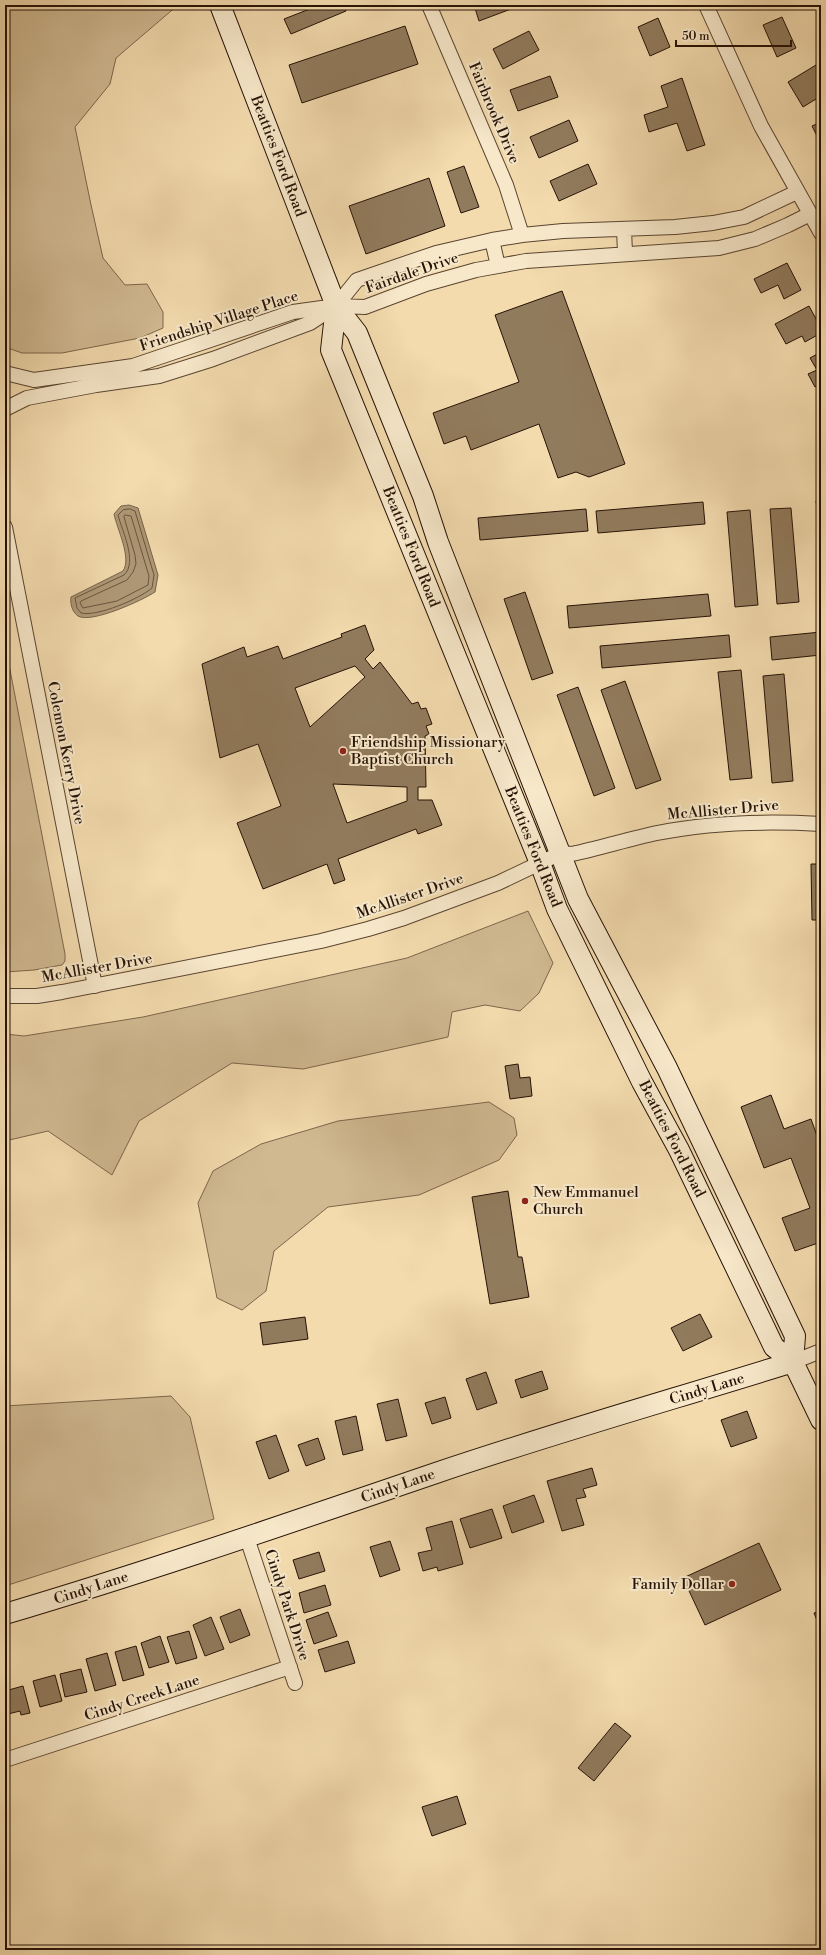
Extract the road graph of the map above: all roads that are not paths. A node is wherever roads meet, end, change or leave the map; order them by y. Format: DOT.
graph roads {
  1 [pos="220,5"];
  2 [pos="430,5"];
  3 [pos="706,5"];
  4 [pos="797,192"];
  5 [pos="810,214"];
  6 [pos="624,229"];
  7 [pos="821,233"];
  8 [pos="522,235"];
  9 [pos="492,240"];
  10 [pos="625,253"];
  11 [pos="498,266"];
  12 [pos="336,306"];
  13 [pos="5,373"];
  14 [pos="5,409"];
  15 [pos="5,527"];
  16 [pos="821,824"];
  17 [pos="561,853"];
  18 [pos="540,863"];
  19 [pos="95,986"];
  20 [pos="5,996"];
  21 [pos="821,1351"];
  22 [pos="793,1362"];
  23 [pos="821,1420"];
  24 [pos="247,1538"];
  25 [pos="5,1614"];
  26 [pos="290,1667"];
  27 [pos="295,1683"];
  28 [pos="5,1760"];
  1 -- 12 [label="main road, Beatties Ford Road"];
  2 -- 8 [label="street, Fairbrook Drive"];
  3 -- 4 [label="street"];
  4 -- 5 [label="street"];
  4 -- 6 [label="street, Fairdale Drive"];
  5 -- 7 [label="street"];
  5 -- 10 [label="street, Fairdale Drive"];
  6 -- 8 [label="street, Fairdale Drive"];
  6 -- 10 [label="street"];
  8 -- 9 [label="street, Fairdale Drive"];
  9 -- 11 [label="street"];
  9 -- 12 [label="street, Fairdale Drive"];
  10 -- 11 [label="street, Fairdale Drive"];
  11 -- 12 [label="street, Fairdale Drive"];
  12 -- 13 [label="street, Friendship Village Place"];
  12 -- 14 [label="street, Friendship Village Place"];
  12 -- 17 [label="main road, Beatties Ford Road"];
  12 -- 18 [label="main road, Beatties Ford Road"];
  15 -- 19 [label="street, Colemon Kerry Drive"];
  16 -- 17 [label="street, McAllister Drive"];
  17 -- 18 [label="street, McAllister Drive"];
  17 -- 22 [label="main road, Beatties Ford Road"];
  18 -- 19 [label="street, McAllister Drive"];
  18 -- 22 [label="main road, Beatties Ford Road"];
  19 -- 20 [label="street, McAllister Drive"];
  21 -- 22 [label="street"];
  22 -- 23 [label="main road, Beatties Ford Road"];
  22 -- 24 [label="main road, Cindy Lane"];
  24 -- 25 [label="main road, Cindy Lane"];
  24 -- 26 [label="street, Cindy Park Drive"];
  26 -- 27 [label="street, Cindy Park Drive"];
  26 -- 28 [label="street, Cindy Creek Lane"];
}
